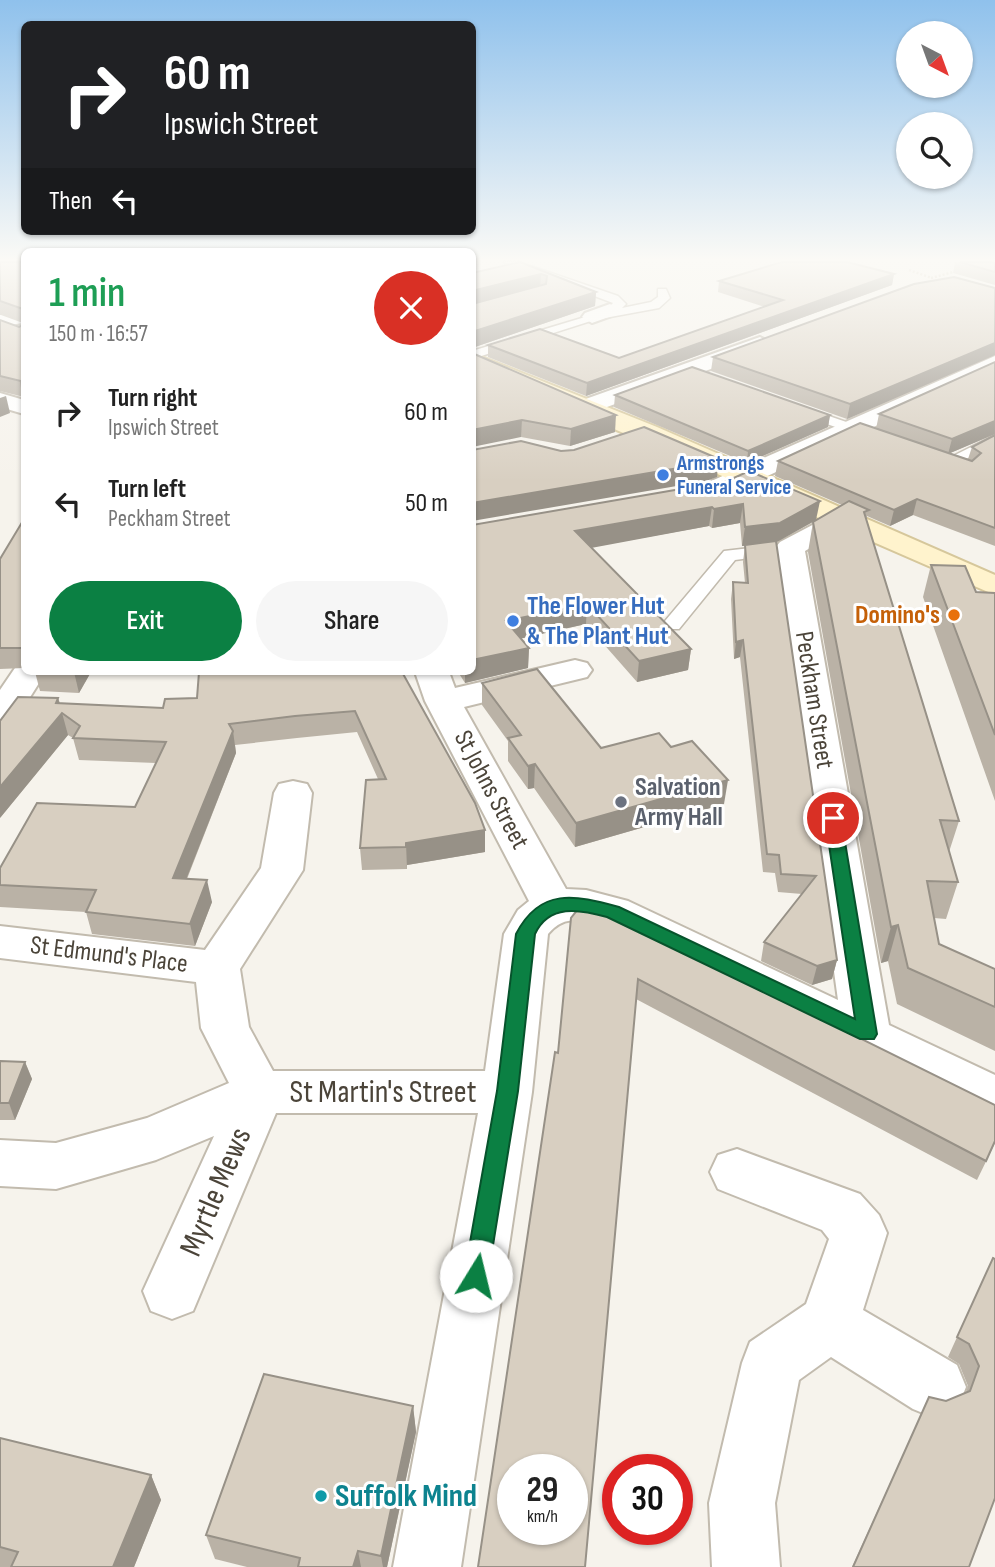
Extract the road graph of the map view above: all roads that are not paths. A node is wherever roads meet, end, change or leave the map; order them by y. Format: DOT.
graph roads {
  1 [pos="541,335"];
  2 [pos="778,337"];
  3 [pos="476,358"];
  4 [pos="476,360"];
  5 [pos="995,363"];
  6 [pos="687,370"];
  7 [pos="712,379"];
  8 [pos="0,400"];
  9 [pos="21,406"];
  10 [pos="588,406"];
  11 [pos="787,406"];
  12 [pos="851,428"];
  13 [pos="648,432"];
  14 [pos="877,436"];
  15 [pos="995,439"];
  16 [pos="612,444"];
  17 [pos="967,469"];
  18 [pos="747,477"];
  19 [pos="687,496"];
  20 [pos="841,518"];
  21 [pos="790,548"];
  22 [pos="995,586"];
  23 [pos="672,625"];
  24 [pos="577,672"];
  25 [pos="27,675"];
  26 [pos="437,687"];
  27 [pos="51,706"];
  28 [pos="5,710"];
  29 [pos="293,793"];
  30 [pos="554,905"];
  31 [pos="0,942"];
  32 [pos="218,968"];
  33 [pos="867,1034"];
  34 [pos="507,1091"];
  35 [pos="259,1092"];
  36 [pos="995,1098"];
  37 [pos="0,1163"];
  38 [pos="737,1172"];
  39 [pos="172,1291"];
  40 [pos="829,1323"];
  41 [pos="935,1387"];
  42 [pos="428,1567"];
  43 [pos="746,1567"];
  1 -- 3 [label="lane"];
  2 -- 6 [label="street"];
  4 -- 10 [label="street"];
  5 -- 12 [label="street"];
  6 -- 7 [label="lane"];
  6 -- 10 [label="street"];
  8 -- 9 [label="street"];
  10 -- 13 [label="street"];
  11 -- 12 [label="lane"];
  12 -- 14 [label="lane"];
  12 -- 18 [label="street"];
  13 -- 16 [label="street"];
  13 -- 18 [label="street"];
  15 -- 17 [label="lane"];
  18 -- 19 [label="street"];
  18 -- 20 [label="street"];
  20 -- 21 [label="street"];
  20 -- 22 [label="street"];
  21 -- 23 [label="lane"];
  21 -- 33 [label="street, Peckham Street"];
  24 -- 26 [label="street"];
  25 -- 28 [label="street"];
  26 -- 30 [label="street, St Johns Street"];
  27 -- 28 [label="street"];
  29 -- 32 [label="street"];
  30 -- 33 [label="street"];
  30 -- 34 [label="street"];
  31 -- 32 [label="street, St Edmund's Place"];
  32 -- 35 [label="street, St Martin's Street"];
  33 -- 36 [label="street"];
  34 -- 35 [label="street, St Martin's Street"];
  34 -- 42 [label="street"];
  35 -- 37 [label="street, St Martin's Street"];
  35 -- 39 [label="street, Myrtle Mews"];
  38 -- 40 [label="street"];
  40 -- 41 [label="street"];
  40 -- 43 [label="street"];
}
